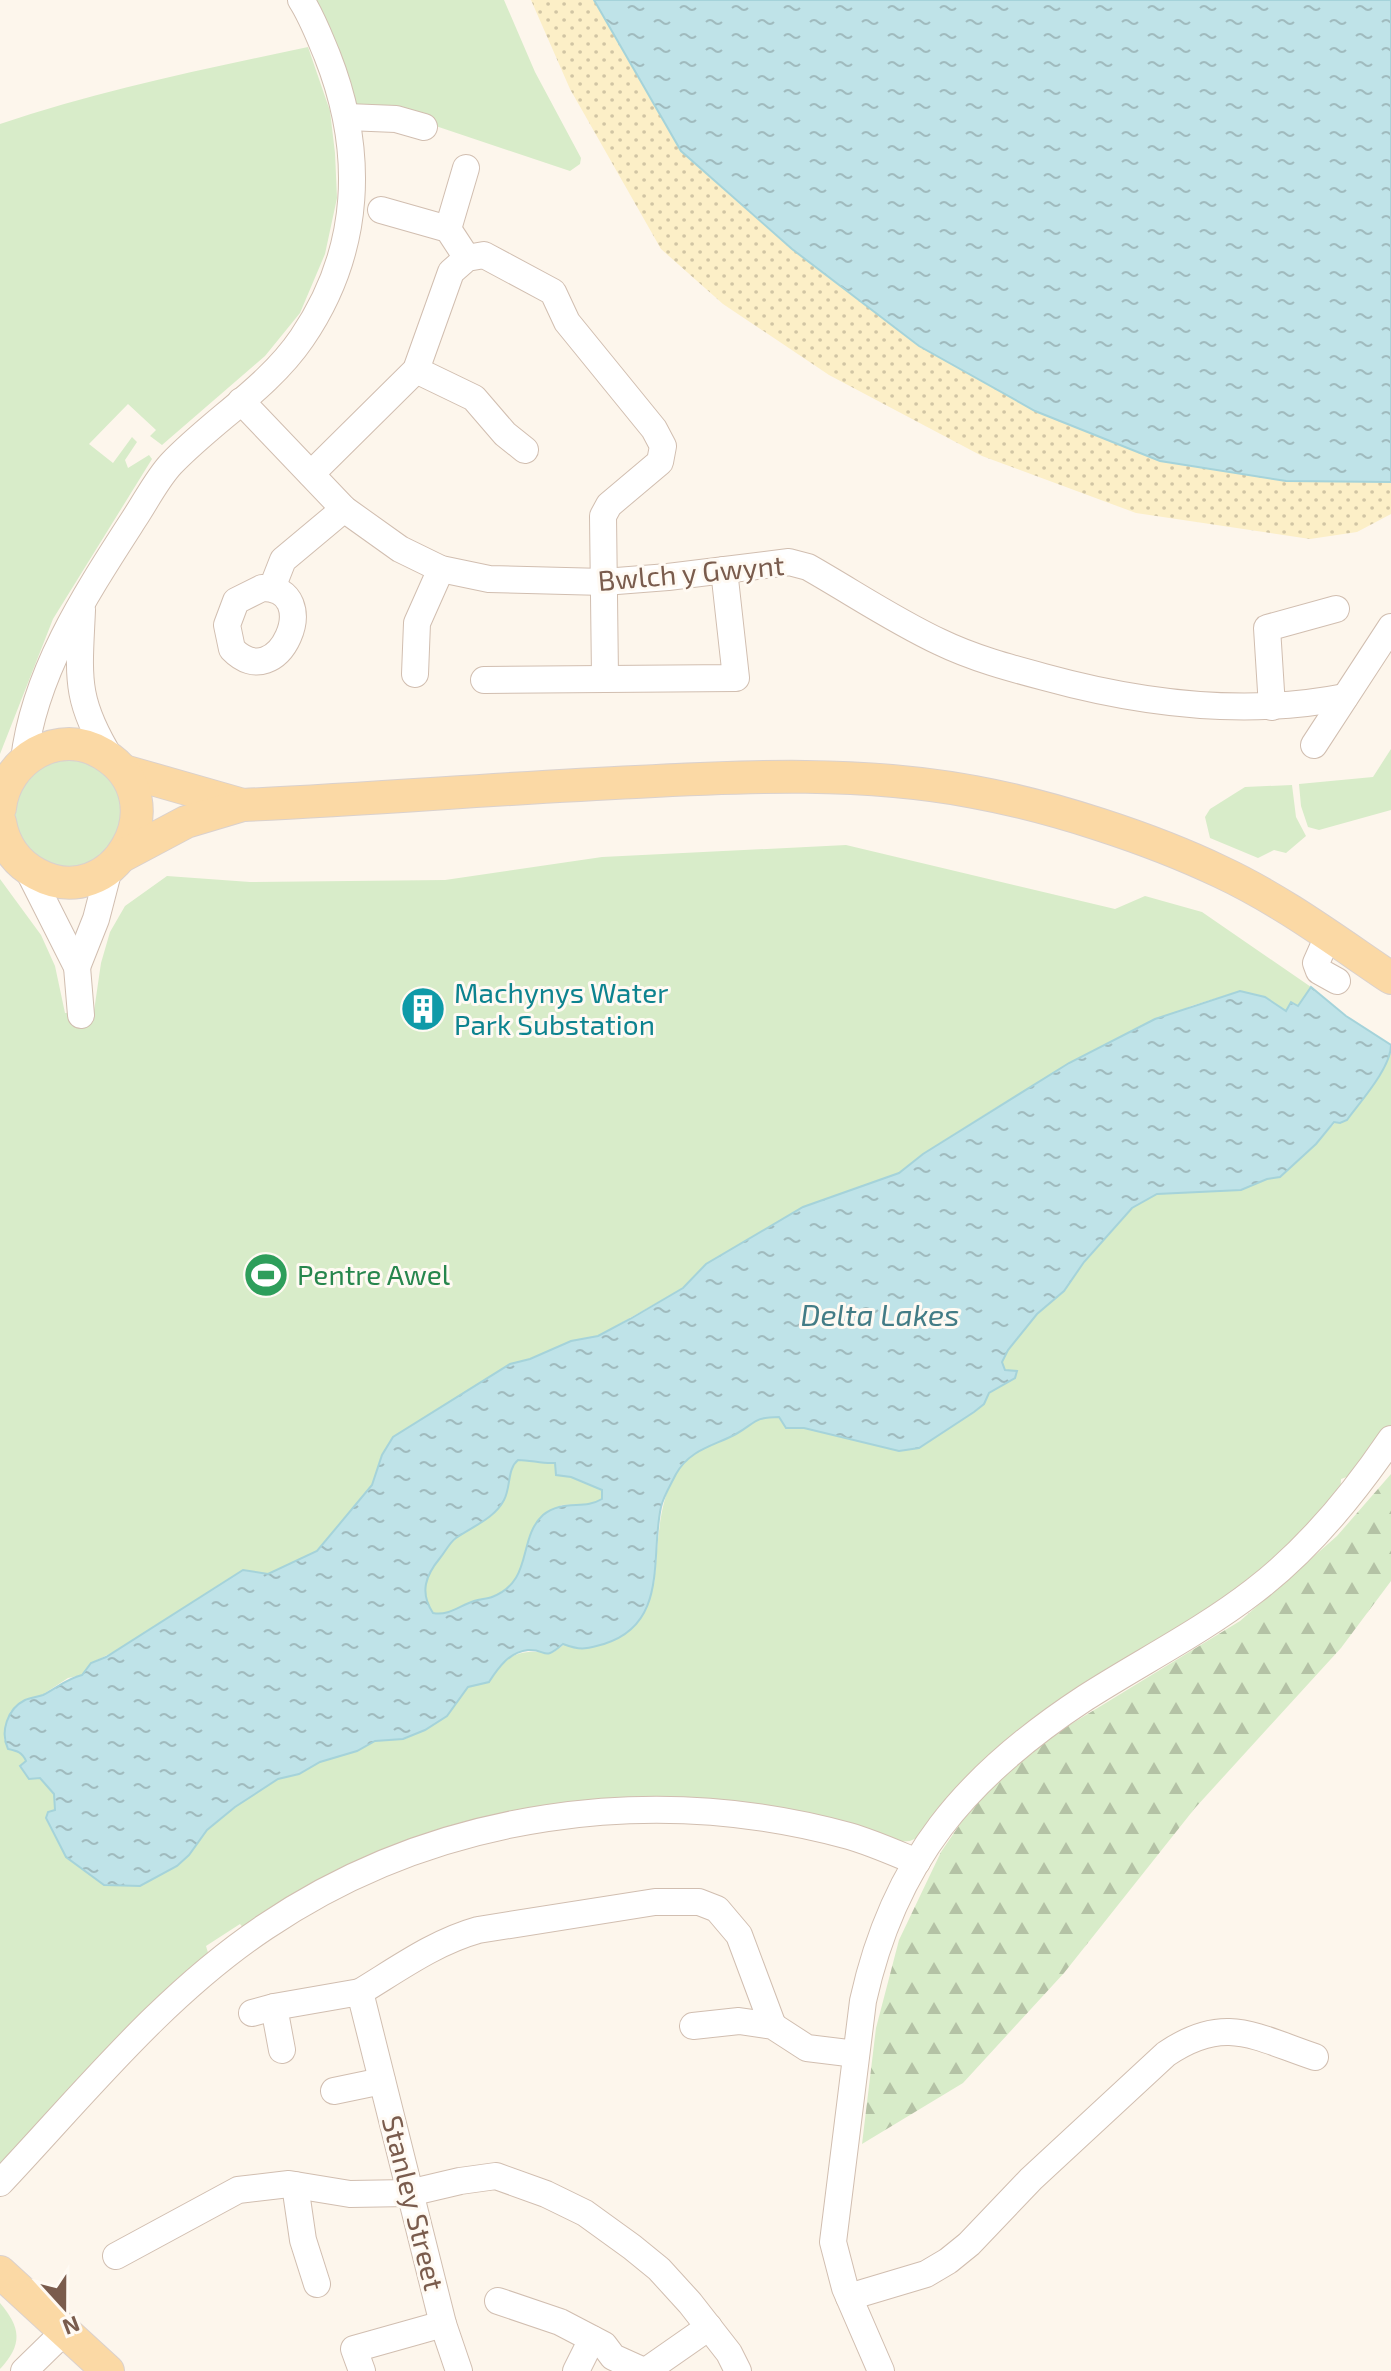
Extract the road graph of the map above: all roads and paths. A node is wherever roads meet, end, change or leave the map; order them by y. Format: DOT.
graph roads {
  1 [pos="301,0"];
  2 [pos="347,117"];
  3 [pos="424,127"];
  4 [pos="466,168"];
  5 [pos="381,210"];
  6 [pos="448,229"];
  7 [pos="467,258"];
  8 [pos="416,370"];
  9 [pos="241,401"];
  10 [pos="525,450"];
  11 [pos="311,474"];
  12 [pos="344,509"];
  13 [pos="441,569"];
  14 [pos="724,570"];
  15 [pos="604,582"];
  16 [pos="272,588"];
  17 [pos="82,606"];
  18 [pos="1336,609"];
  19 [pos="1391,627"];
  20 [pos="415,674"];
  21 [pos="605,677"];
  22 [pos="484,680"];
  23 [pos="1345,697"];
  24 [pos="1272,707"];
  25 [pos="1314,745"];
  26 [pos="118,765"];
  27 [pos="11,773"];
  28 [pos="243,805"];
  29 [pos="0,808"];
  30 [pos="0,822"];
  31 [pos="15,861"];
  32 [pos="116,863"];
  33 [pos="1337,941"];
  34 [pos="77,967"];
  35 [pos="1391,978"];
  36 [pos="1337,981"];
  37 [pos="81,1015"];
  38 [pos="1391,1439"];
  39 [pos="917,1862"];
  40 [pos="360,1992"];
  41 [pos="693,2026"];
  42 [pos="773,2026"];
  43 [pos="282,2050"];
  44 [pos="856,2054"];
  45 [pos="1315,2057"];
  46 [pos="382,2081"];
  47 [pos="334,2091"];
  48 [pos="0,2183"];
  49 [pos="295,2185"];
  50 [pos="409,2193"];
  51 [pos="116,2256"];
  52 [pos="0,2272"];
  53 [pos="317,2284"];
  54 [pos="849,2297"];
  55 [pos="498,2301"];
  56 [pos="443,2324"];
  57 [pos="709,2327"];
  58 [pos="64,2332"];
  59 [pos="592,2339"];
  60 [pos="24,2371"];
  61 [pos="108,2371"];
  62 [pos="362,2371"];
  63 [pos="459,2371"];
  64 [pos="576,2371"];
  65 [pos="645,2371"];
  66 [pos="738,2371"];
  67 [pos="881,2371"];
  1 -- 2 [label="street"];
  2 -- 3 [label="street"];
  2 -- 9 [label="street"];
  4 -- 6 [label="street"];
  5 -- 6 [label="street"];
  6 -- 7 [label="street"];
  7 -- 8 [label="street"];
  7 -- 15 [label="street"];
  8 -- 10 [label="street"];
  8 -- 11 [label="street"];
  9 -- 11 [label="street, Bwlch y Gwynt"];
  9 -- 17 [label="street"];
  11 -- 12 [label="street, Bwlch y Gwynt"];
  12 -- 13 [label="street, Bwlch y Gwynt"];
  12 -- 16 [label="street"];
  13 -- 15 [label="street, Bwlch y Gwynt"];
  13 -- 20 [label="street"];
  14 -- 15 [label="street, Bwlch y Gwynt"];
  14 -- 21 [label="street"];
  14 -- 24 [label="street, Bwlch y Gwynt"];
  15 -- 21 [label="street"];
  17 -- 26 [label="street"];
  17 -- 27 [label="street"];
  18 -- 24 [label="street"];
  19 -- 23 [label="street"];
  21 -- 22 [label="street"];
  23 -- 24 [label="street, Bwlch y Gwynt"];
  23 -- 25 [label="street"];
  26 -- 27 [label="main road"];
  26 -- 28 [label="main road"];
  26 -- 32 [label="main road"];
  27 -- 29 [label="main road"];
  28 -- 32 [label="main road"];
  28 -- 33 [label="main road"];
  30 -- 31 [label="main road"];
  31 -- 32 [label="main road"];
  31 -- 34 [label="street"];
  32 -- 34 [label="street"];
  33 -- 35 [label="main road"];
  33 -- 36 [label="street"];
  34 -- 37 [label="street"];
  38 -- 39 [label="street"];
  39 -- 44 [label="street"];
  39 -- 48 [label="street"];
  40 -- 42 [label="street"];
  40 -- 43 [label="street"];
  40 -- 46 [label="street"];
  41 -- 42 [label="street"];
  42 -- 44 [label="street"];
  44 -- 54 [label="street"];
  45 -- 54 [label="street"];
  46 -- 47 [label="street, Stanley Street"];
  46 -- 50 [label="street, Stanley Street"];
  49 -- 50 [label="street"];
  49 -- 51 [label="street"];
  49 -- 53 [label="street"];
  50 -- 56 [label="street, Stanley Street"];
  50 -- 57 [label="street"];
  52 -- 58 [label="main road"];
  54 -- 67 [label="street"];
  55 -- 59 [label="street"];
  56 -- 62 [label="street"];
  56 -- 63 [label="street, Stanley Street"];
  57 -- 65 [label="street"];
  57 -- 66 [label="street"];
  58 -- 60 [label="street"];
  58 -- 61 [label="main road"];
  59 -- 64 [label="street"];
  59 -- 65 [label="street"];
}
